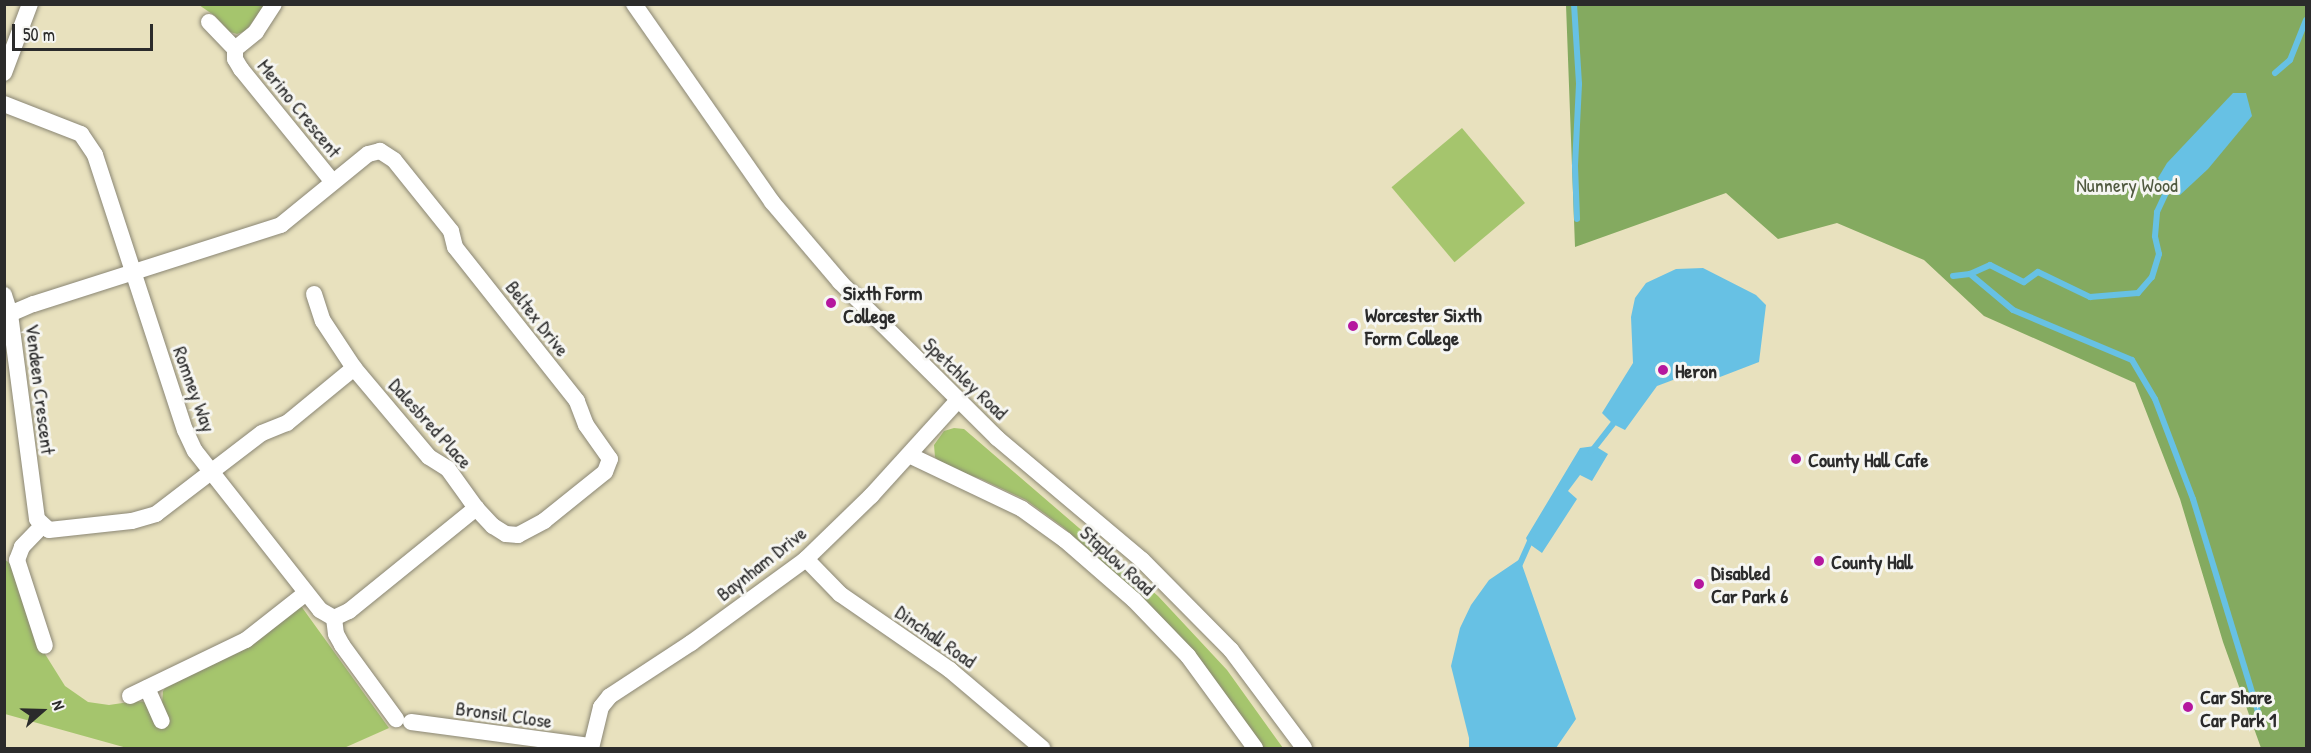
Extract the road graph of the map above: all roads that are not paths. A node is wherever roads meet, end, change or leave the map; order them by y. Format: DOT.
graph roads {
  1 [pos="30,4"];
  2 [pos="274,4"];
  3 [pos="634,4"];
  4 [pos="209,22"];
  5 [pos="235,49"];
  6 [pos="4,73"];
  7 [pos="4,104"];
  8 [pos="332,181"];
  9 [pos="134,273"];
  10 [pos="314,294"];
  11 [pos="4,295"];
  12 [pos="10,314"];
  13 [pos="354,368"];
  14 [pos="958,400"];
  15 [pos="909,454"];
  16 [pos="211,473"];
  17 [pos="476,508"];
  18 [pos="42,526"];
  19 [pos="806,559"];
  20 [pos="306,593"];
  21 [pos="334,618"];
  22 [pos="45,646"];
  23 [pos="147,688"];
  24 [pos="129,696"];
  25 [pos="162,721"];
  26 [pos="591,747"];
  27 [pos="1042,748"];
  28 [pos="1255,748"];
  29 [pos="1304,748"];
  1 -- 6 [label="street"];
  2 -- 5 [label="street, Merino Crescent"];
  3 -- 14 [label="street, Spetchley Road"];
  4 -- 5 [label="street"];
  5 -- 8 [label="street, Merino Crescent"];
  7 -- 9 [label="street, Romney Way"];
  8 -- 9 [label="street, Beltex Drive"];
  8 -- 17 [label="street, Beltex Drive"];
  9 -- 12 [label="street, Vendeen Crescent"];
  9 -- 16 [label="street, Romney Way"];
  10 -- 13 [label="street, Dalesbred Place"];
  11 -- 12 [label="street"];
  12 -- 18 [label="street, Vendeen Crescent"];
  13 -- 16 [label="street"];
  13 -- 17 [label="street, Dalesbred Place"];
  14 -- 15 [label="street, Baynham Drive"];
  14 -- 29 [label="street, Spetchley Road"];
  15 -- 19 [label="street, Baynham Drive"];
  15 -- 28 [label="street, Staplow Road"];
  16 -- 18 [label="street"];
  16 -- 20 [label="street, Romney Way"];
  17 -- 21 [label="street"];
  18 -- 22 [label="street"];
  19 -- 26 [label="street, Baynham Drive"];
  19 -- 27 [label="street, Dinchall Road"];
  20 -- 21 [label="street, Romney Way"];
  20 -- 23 [label="street"];
  21 -- 26 [label="street, Bronsil Close"];
  23 -- 24 [label="street"];
  23 -- 25 [label="street"];
}
